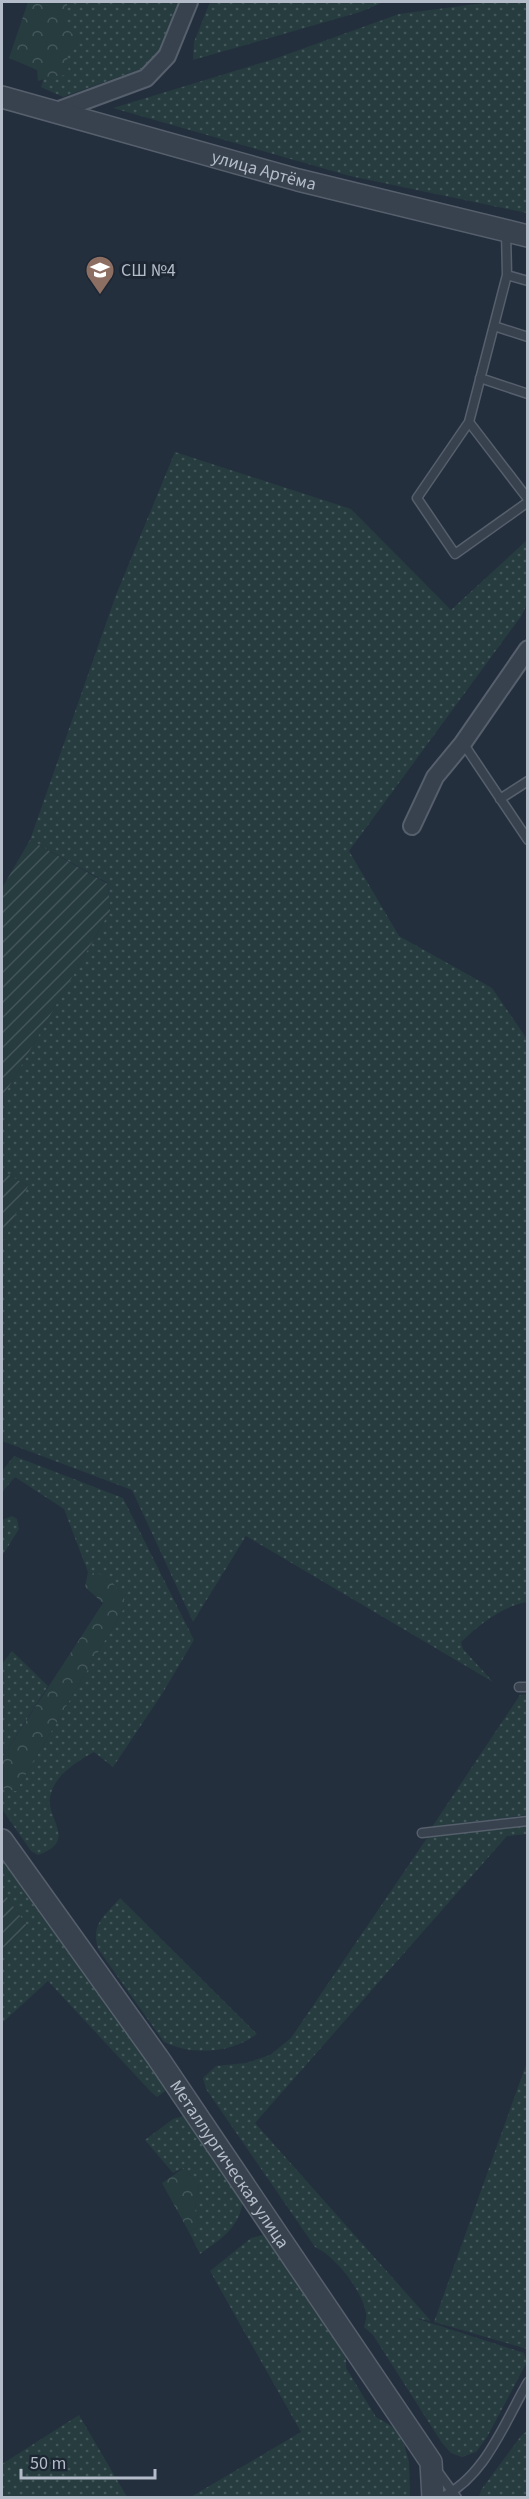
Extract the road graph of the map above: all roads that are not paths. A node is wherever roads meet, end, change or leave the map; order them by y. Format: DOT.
graph roads {
  1 [pos="189,2"];
  2 [pos="2,97"];
  3 [pos="54,112"];
  4 [pos="506,231"];
  5 [pos="528,236"];
  6 [pos="507,275"];
  7 [pos="528,281"];
  8 [pos="494,326"];
  9 [pos="528,337"];
  10 [pos="480,378"];
  11 [pos="528,394"];
  12 [pos="469,422"];
  13 [pos="528,501"];
  14 [pos="528,649"];
  15 [pos="463,743"];
  16 [pos="528,781"];
  17 [pos="500,799"];
  18 [pos="412,826"];
  19 [pos="528,840"];
  20 [pos="528,1821"];
  21 [pos="422,1833"];
  22 [pos="2,1840"];
  23 [pos="528,2382"];
  24 [pos="448,2496"];
  25 [pos="440,2498"];
  1 -- 3 [label="street"];
  2 -- 3 [label="street, улица Артёма"];
  3 -- 4 [label="street, улица Артёма"];
  4 -- 5 [label="street, улица Артёма"];
  4 -- 6 [label="lane"];
  6 -- 7 [label="lane"];
  6 -- 8 [label="lane"];
  8 -- 9 [label="lane"];
  8 -- 10 [label="lane"];
  10 -- 11 [label="lane"];
  10 -- 12 [label="lane"];
  12 -- 13 [label="lane"];
  12 -- 13 [label="lane"];
  14 -- 15 [label="street"];
  15 -- 17 [label="lane"];
  15 -- 18 [label="street"];
  16 -- 17 [label="lane"];
  17 -- 19 [label="lane"];
  20 -- 21 [label="lane"];
  22 -- 24 [label="street, Металлургическая улица"];
  23 -- 24 [label="lane"];
  24 -- 25 [label="lane"];
}
